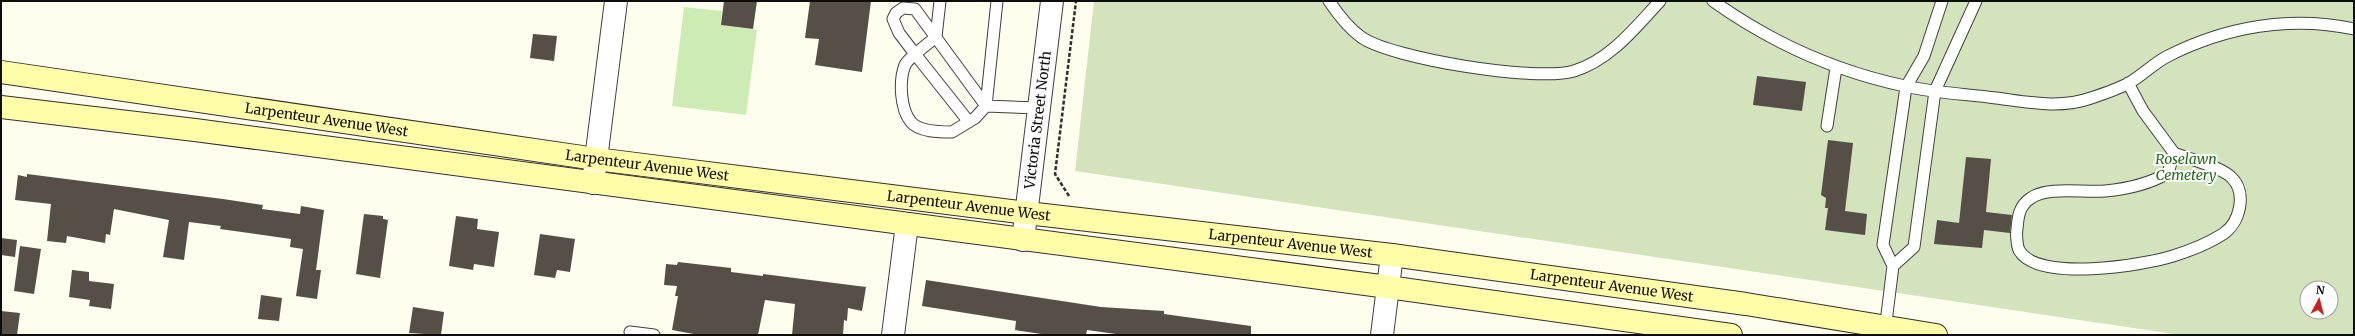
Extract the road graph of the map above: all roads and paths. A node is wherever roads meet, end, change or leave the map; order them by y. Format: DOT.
graph roads {
  1 [pos="616,1"];
  2 [pos="940,1"];
  3 [pos="996,1"];
  4 [pos="1052,1"];
  5 [pos="1076,1"];
  6 [pos="1329,1"];
  7 [pos="1660,1"];
  8 [pos="1713,1"];
  9 [pos="1942,1"];
  10 [pos="1976,1"];
  11 [pos="2354,29"];
  12 [pos="936,37"];
  13 [pos="915,54"];
  14 [pos="1836,68"];
  15 [pos="1,72"];
  16 [pos="2128,84"];
  17 [pos="1906,87"];
  18 [pos="1935,91"];
  19 [pos="986,106"];
  20 [pos="1,107"];
  21 [pos="1039,108"];
  22 [pos="968,122"];
  23 [pos="1827,126"];
  24 [pos="2174,153"];
  25 [pos="596,159"];
  26 [pos="593,183"];
  27 [pos="1069,196"];
  28 [pos="1027,213"];
  29 [pos="907,224"];
  30 [pos="1024,240"];
  31 [pos="1392,255"];
  32 [pos="1893,266"];
  33 [pos="1388,287"];
  34 [pos="1885,331"];
  35 [pos="630,332"];
  36 [pos="654,335"];
  37 [pos="893,335"];
  38 [pos="1382,335"];
  39 [pos="1731,335"];
  40 [pos="1936,335"];
  1 -- 25 [label="street"];
  2 -- 12 [label="lane"];
  3 -- 19 [label="lane"];
  4 -- 21 [label="street, Victoria Street North"];
  5 -- 27 [label="path"];
  6 -- 7 [label="lane"];
  8 -- 14 [label="lane"];
  9 -- 17 [label="lane"];
  10 -- 18 [label="lane"];
  11 -- 16 [label="lane"];
  12 -- 13 [label="lane"];
  12 -- 13 [label="lane"];
  12 -- 19 [label="lane"];
  13 -- 22 [label="lane"];
  13 -- 22 [label="lane"];
  14 -- 17 [label="lane"];
  14 -- 23 [label="lane"];
  15 -- 25 [label="main road, Larpenteur Avenue West"];
  16 -- 18 [label="lane"];
  16 -- 24 [label="lane"];
  17 -- 18 [label="lane"];
  17 -- 32 [label="lane"];
  18 -- 32 [label="lane"];
  19 -- 21 [label="lane"];
  19 -- 22 [label="lane"];
  20 -- 26 [label="main road, Larpenteur Avenue West"];
  21 -- 28 [label="street, Victoria Street North"];
  24 -- 24 [label="lane"];
  25 -- 26 [label="street"];
  25 -- 28 [label="main road, Larpenteur Avenue West"];
  26 -- 29 [label="main road, Larpenteur Avenue West"];
  28 -- 30 [label="street, Victoria Street North"];
  28 -- 31 [label="main road, Larpenteur Avenue West"];
  29 -- 30 [label="main road, Larpenteur Avenue West"];
  29 -- 37 [label="street"];
  30 -- 33 [label="main road, Larpenteur Avenue West"];
  31 -- 33 [label="street"];
  31 -- 34 [label="main road, Larpenteur Avenue West"];
  32 -- 34 [label="lane"];
  33 -- 38 [label="street"];
  33 -- 39 [label="main road, Larpenteur Avenue West"];
  34 -- 40 [label="main road, Larpenteur Avenue West"];
  35 -- 36 [label="lane"];
}
